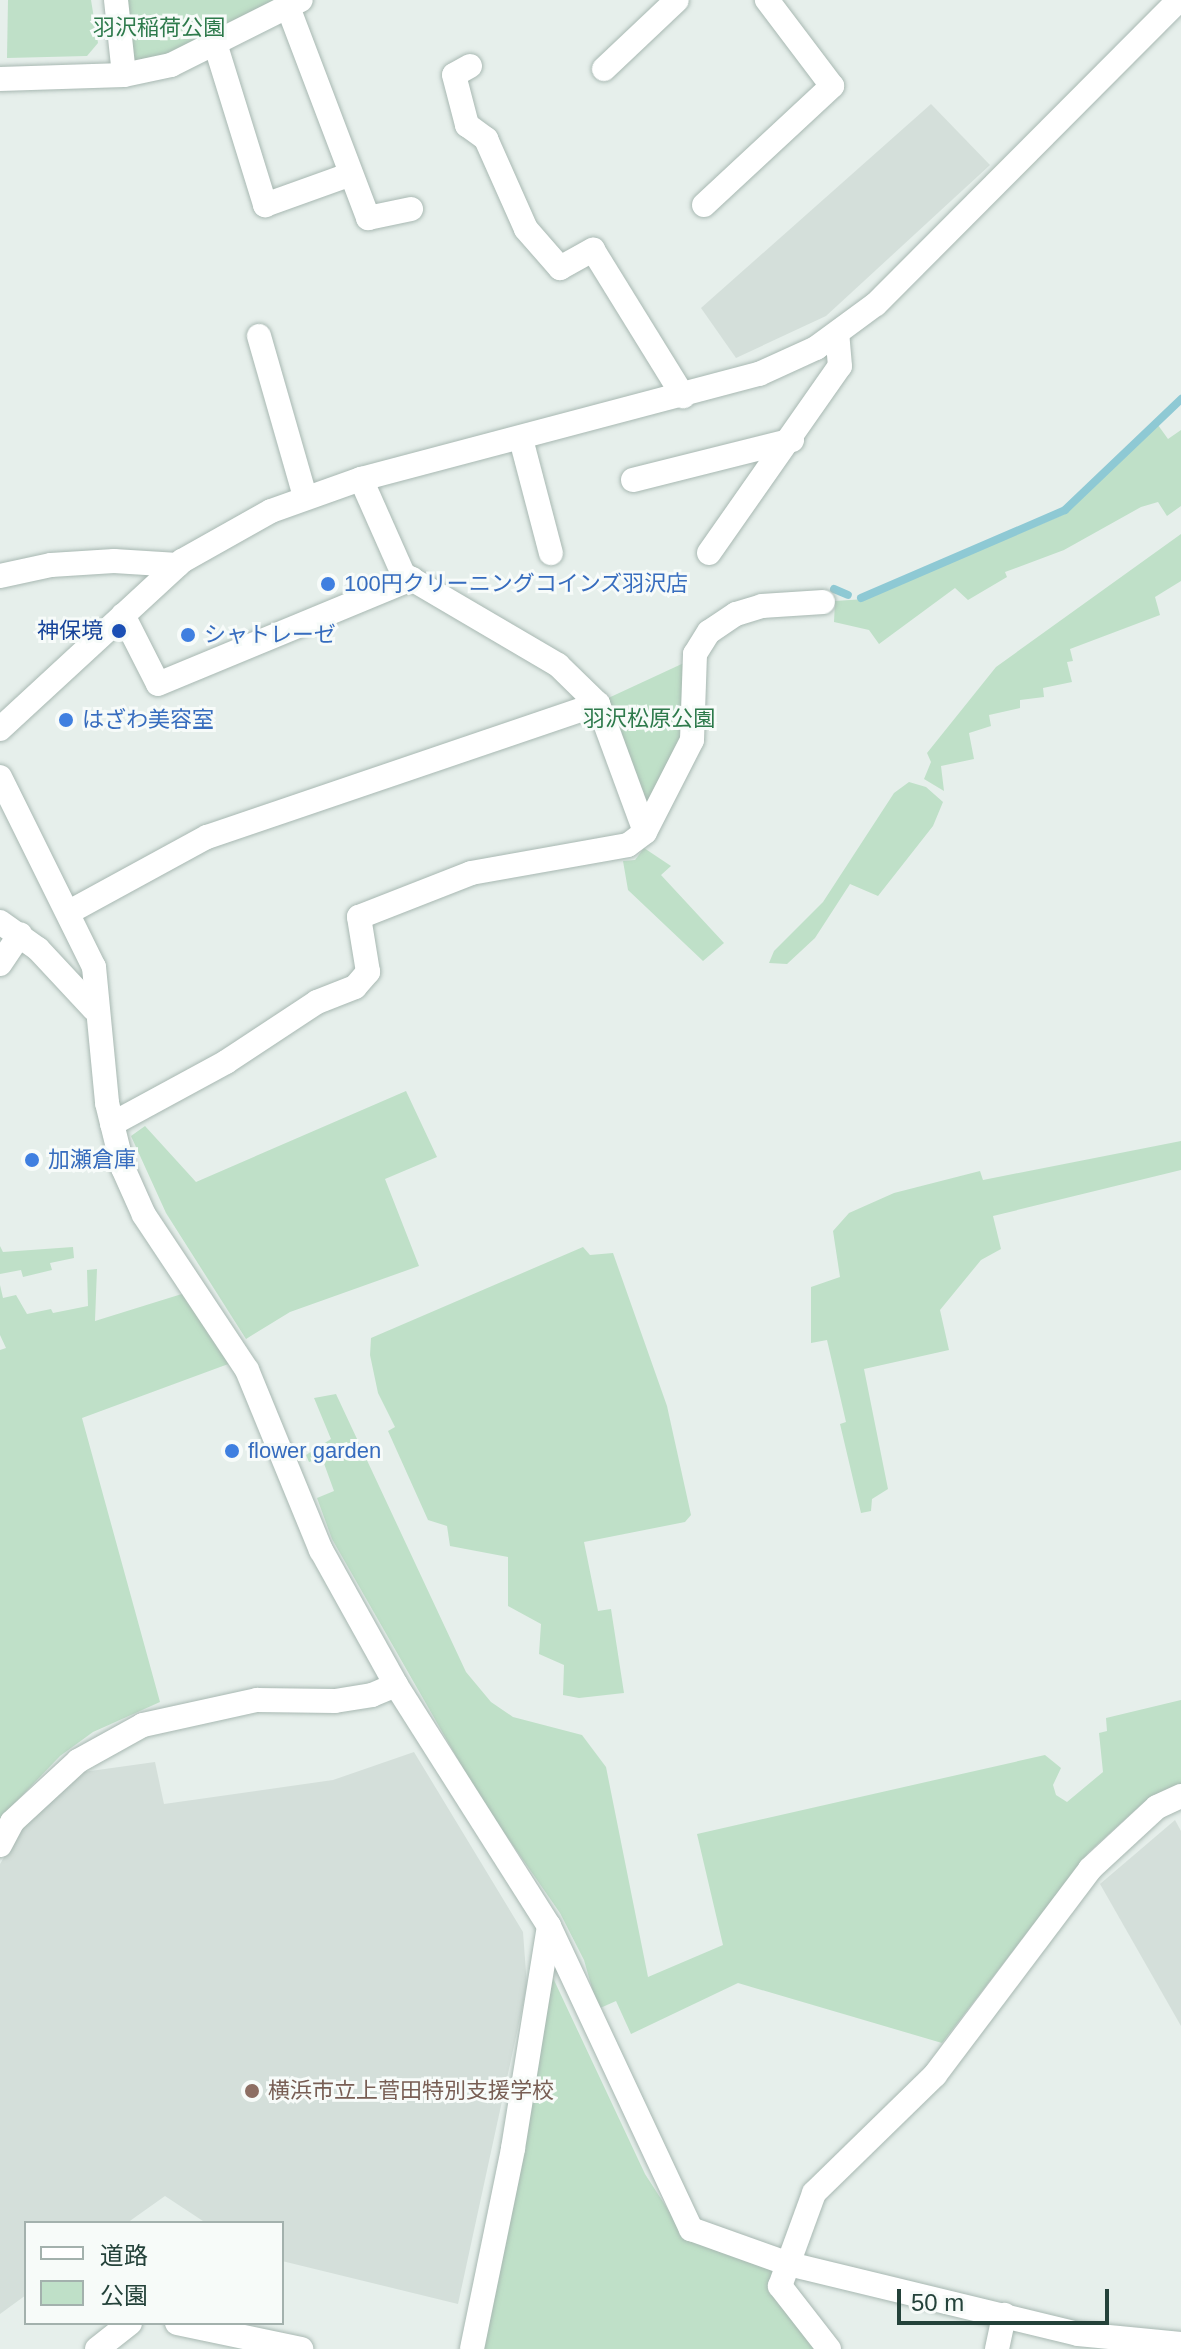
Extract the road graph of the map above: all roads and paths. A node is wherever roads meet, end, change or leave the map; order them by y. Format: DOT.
graph roads {
  1 [pos="116,0"];
  2 [pos="677,0"];
  3 [pos="767,0"];
  4 [pos="1179,0"];
  5 [pos="294,4"];
  6 [pos="215,43"];
  7 [pos="470,66"];
  8 [pos="604,69"];
  9 [pos="124,75"];
  10 [pos="0,79"];
  11 [pos="351,174"];
  12 [pos="704,205"];
  13 [pos="411,209"];
  14 [pos="837,334"];
  15 [pos="259,336"];
  16 [pos="683,396"];
  17 [pos="521,439"];
  18 [pos="792,440"];
  19 [pos="361,479"];
  20 [pos="633,480"];
  21 [pos="305,496"];
  22 [pos="551,553"];
  23 [pos="709,553"];
  24 [pos="178,565"];
  25 [pos="0,576"];
  26 [pos="412,579"];
  27 [pos="823,602"];
  28 [pos="123,615"];
  29 [pos="598,704"];
  30 [pos="0,729"];
  31 [pos="0,777"];
  32 [pos="645,832"];
  33 [pos="71,911"];
  34 [pos="10,928"];
  35 [pos="0,964"];
  36 [pos="94,1009"];
  37 [pos="112,1124"];
  38 [pos="396,1685"];
  39 [pos="1181,1796"];
  40 [pos="0,1845"];
  41 [pos="549,1926"];
  42 [pos="789,2264"];
  43 [pos="1004,2315"];
  44 [pos="127,2325"];
  45 [pos="187,2325"];
  46 [pos="1181,2344"];
  47 [pos="97,2349"];
  48 [pos="301,2349"];
  49 [pos="472,2349"];
  50 [pos="829,2349"];
  51 [pos="997,2349"];
  1 -- 9 [label="street"];
  2 -- 8 [label="street"];
  3 -- 12 [label="street"];
  4 -- 14 [label="street"];
  5 -- 6 [label="street"];
  5 -- 11 [label="street"];
  6 -- 9 [label="street"];
  6 -- 11 [label="street"];
  7 -- 16 [label="street"];
  9 -- 10 [label="street"];
  11 -- 13 [label="street"];
  14 -- 16 [label="street"];
  14 -- 18 [label="street"];
  15 -- 21 [label="street"];
  16 -- 17 [label="street"];
  17 -- 19 [label="street"];
  17 -- 22 [label="street"];
  18 -- 20 [label="street"];
  18 -- 23 [label="street"];
  19 -- 21 [label="street"];
  19 -- 26 [label="street"];
  21 -- 24 [label="street"];
  24 -- 25 [label="street"];
  24 -- 28 [label="street"];
  26 -- 28 [label="street"];
  26 -- 29 [label="street"];
  27 -- 32 [label="street"];
  28 -- 30 [label="street"];
  29 -- 32 [label="street"];
  29 -- 33 [label="street"];
  31 -- 33 [label="street"];
  32 -- 37 [label="street"];
  33 -- 36 [label="street"];
  34 -- 35 [label="street"];
  34 -- 36 [label="street"];
  36 -- 37 [label="street"];
  37 -- 38 [label="street"];
  38 -- 40 [label="street"];
  38 -- 41 [label="street"];
  39 -- 42 [label="street"];
  41 -- 42 [label="street"];
  41 -- 49 [label="street"];
  42 -- 43 [label="street"];
  42 -- 50 [label="street"];
  43 -- 46 [label="street"];
  43 -- 51 [label="street"];
  44 -- 47 [label="street"];
  45 -- 48 [label="street"];
}
